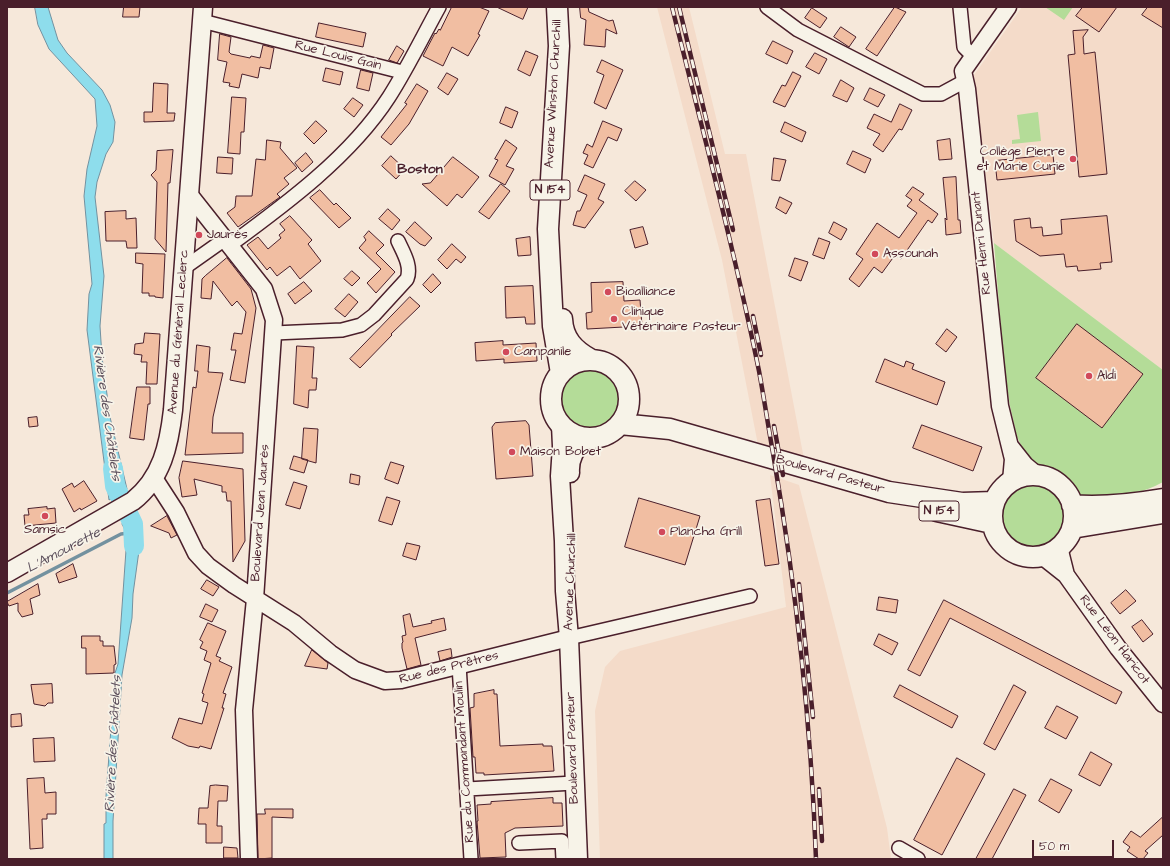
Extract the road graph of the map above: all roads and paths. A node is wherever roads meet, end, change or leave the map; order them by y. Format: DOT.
graph roads {
  1 [pos="440,7"];
  2 [pos="557,7"];
  3 [pos="565,7"];
  4 [pos="767,7"];
  5 [pos="960,7"];
  6 [pos="1008,7"];
  7 [pos="202,14"];
  8 [pos="973,56"];
  9 [pos="402,72"];
  10 [pos="965,81"];
  11 [pos="189,194"];
  12 [pos="398,241"];
  13 [pos="227,242"];
  14 [pos="184,268"];
  15 [pos="274,333"];
  16 [pos="590,359"];
  17 [pos="560,373"];
  18 [pos="629,402"];
  19 [pos="620,424"];
  20 [pos="561,425"];
  21 [pos="670,429"];
  22 [pos="586,438"];
  23 [pos="1009,445"];
  24 [pos="1037,475"];
  25 [pos="154,478"];
  26 [pos="1011,481"];
  27 [pos="889,492"];
  28 [pos="1163,492"];
  29 [pos="1163,499"];
  30 [pos="994,502"];
  31 [pos="1140,503"];
  32 [pos="1072,505"];
  33 [pos="1163,513"];
  34 [pos="992,523"];
  35 [pos="1072,528"];
  36 [pos="1059,547"];
  37 [pos="1042,556"];
  38 [pos="7,573"];
  39 [pos="1066,575"];
  40 [pos="750,596"];
  41 [pos="255,599"];
  42 [pos="569,638"];
  43 [pos="459,665"];
  44 [pos="1163,704"];
  45 [pos="574,783"];
  46 [pos="467,789"];
  47 [pos="519,843"];
  48 [pos="899,848"];
  49 [pos="249,859"];
  50 [pos="471,859"];
  51 [pos="563,859"];
  52 [pos="578,859"];
  53 [pos="918,859"];
  1 -- 9 [label="street"];
  2 -- 17 [label="main road, Avenue Winston Churchill / N 154"];
  3 -- 16 [label="main road, Avenue Winston Churchill / N 154"];
  4 -- 10 [label="street"];
  5 -- 8 [label="street"];
  6 -- 8 [label="street, Rue Henri Dunant"];
  7 -- 9 [label="street, Rue Louis Gain"];
  7 -- 11 [label="main road, Avenue du Général Leclerc"];
  8 -- 10 [label="street, Rue Henri Dunant"];
  9 -- 13 [label="street"];
  10 -- 23 [label="street, Rue Henri Dunant"];
  11 -- 13 [label="street, Boulevard Jean Jaurès"];
  11 -- 14 [label="main road, Avenue du Général Leclerc"];
  12 -- 15 [label="street"];
  13 -- 14 [label="street"];
  13 -- 15 [label="street, Boulevard Jean Jaurès"];
  14 -- 25 [label="main road, Avenue du Général Leclerc"];
  15 -- 41 [label="street, Boulevard Jean Jaurès"];
  16 -- 17 [label="main road"];
  16 -- 18 [label="main road"];
  17 -- 20 [label="main road"];
  18 -- 19 [label="main road"];
  18 -- 21 [label="main road, N 154"];
  19 -- 21 [label="main road, N 154"];
  19 -- 22 [label="main road"];
  20 -- 22 [label="main road"];
  20 -- 42 [label="main road, Avenue Churchill"];
  21 -- 27 [label="main road, Boulevard Pasteur / N 154"];
  22 -- 42 [label="main road, Avenue Churchill"];
  23 -- 24 [label="street"];
  23 -- 26 [label="street, Rue Henri Dunant"];
  24 -- 26 [label="main road"];
  24 -- 32 [label="main road"];
  25 -- 38 [label="main road, Avenue du Général Leclerc"];
  25 -- 41 [label="street, Rue des Prêtres"];
  26 -- 30 [label="main road"];
  27 -- 30 [label="main road, Boulevard Pasteur / N 154"];
  27 -- 34 [label="main road, N 154"];
  28 -- 31 [label="main road"];
  29 -- 31 [label="main road"];
  30 -- 34 [label="main road"];
  31 -- 32 [label="main road"];
  32 -- 35 [label="main road"];
  33 -- 35 [label="main road"];
  34 -- 37 [label="main road"];
  35 -- 36 [label="main road"];
  36 -- 37 [label="main road"];
  36 -- 39 [label="street, Rue Léon Haricot"];
  37 -- 39 [label="street, Rue Léon Haricot"];
  39 -- 44 [label="street, Rue Léon Haricot"];
  40 -- 42 [label="street, Rue des Prêtres"];
  41 -- 43 [label="street, Rue des Prêtres"];
  41 -- 49 [label="street, Boulevard Jean Jaurès"];
  42 -- 43 [label="street, Rue des Prêtres"];
  42 -- 45 [label="main road, Boulevard Pasteur"];
  43 -- 46 [label="street, Rue du Commandant Moulin"];
  45 -- 46 [label="street"];
  45 -- 52 [label="main road, Boulevard Pasteur"];
  46 -- 50 [label="street, Rue du Commandant Moulin"];
  47 -- 51 [label="street"];
  48 -- 53 [label="street"];
}
